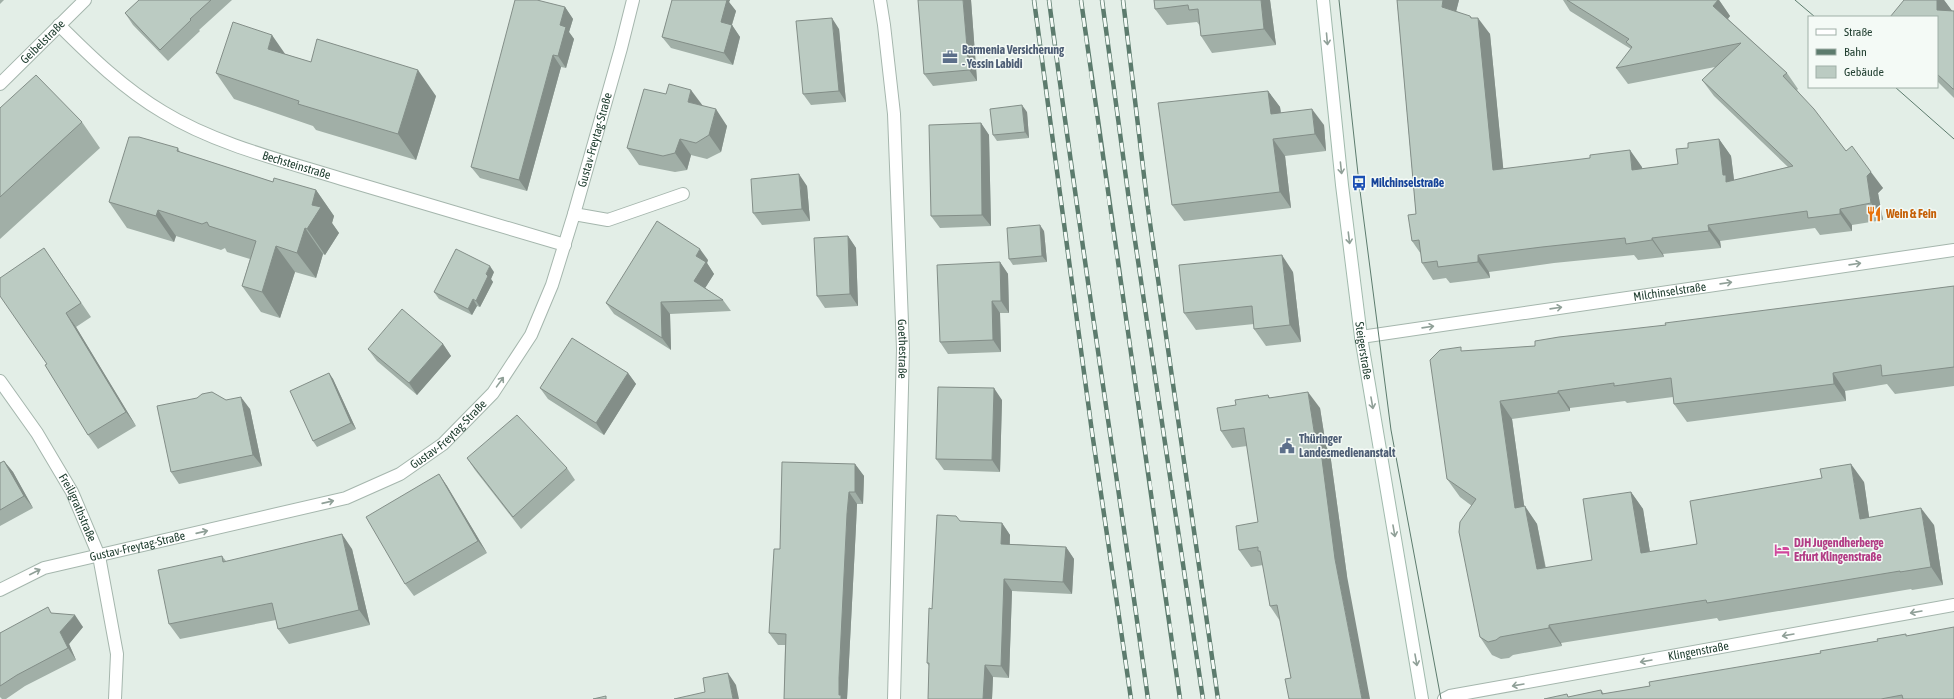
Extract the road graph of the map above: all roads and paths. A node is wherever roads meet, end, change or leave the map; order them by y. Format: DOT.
graph roads {
  1 [pos="85,0"];
  2 [pos="633,0"];
  3 [pos="880,0"];
  4 [pos="1323,0"];
  5 [pos="59,25"];
  6 [pos="0,84"];
  7 [pos="683,194"];
  8 [pos="574,214"];
  9 [pos="565,245"];
  10 [pos="1954,250"];
  11 [pos="1361,337"];
  12 [pos="0,381"];
  13 [pos="99,556"];
  14 [pos="0,590"];
  15 [pos="1954,605"];
  16 [pos="1447,698"];
  17 [pos="116,699"];
  18 [pos="894,699"];
  19 [pos="1422,699"];
  1 -- 5 [label="street, Geibelstraße"];
  2 -- 8 [label="street, Gustav-Freytag-Straße"];
  3 -- 18 [label="street, Goethestraße"];
  4 -- 11 [label="street, Steigerstraße, one-way"];
  5 -- 6 [label="street, Geibelstraße"];
  5 -- 9 [label="street, Bechsteinstraße"];
  7 -- 8 [label="street"];
  8 -- 9 [label="street, Gustav-Freytag-Straße"];
  13 -- 9 [label="street, Gustav-Freytag-Straße, one-way"];
  11 -- 10 [label="street, Milchinselstraße, one-way"];
  11 -- 19 [label="street, Steigerstraße, one-way"];
  12 -- 13 [label="street, Freiligrathstraße"];
  14 -- 13 [label="street, Gustav-Freytag-Straße, one-way"];
  13 -- 17 [label="street, Freiligrathstraße"];
  15 -- 16 [label="street, Klingenstraße, one-way"];
}
